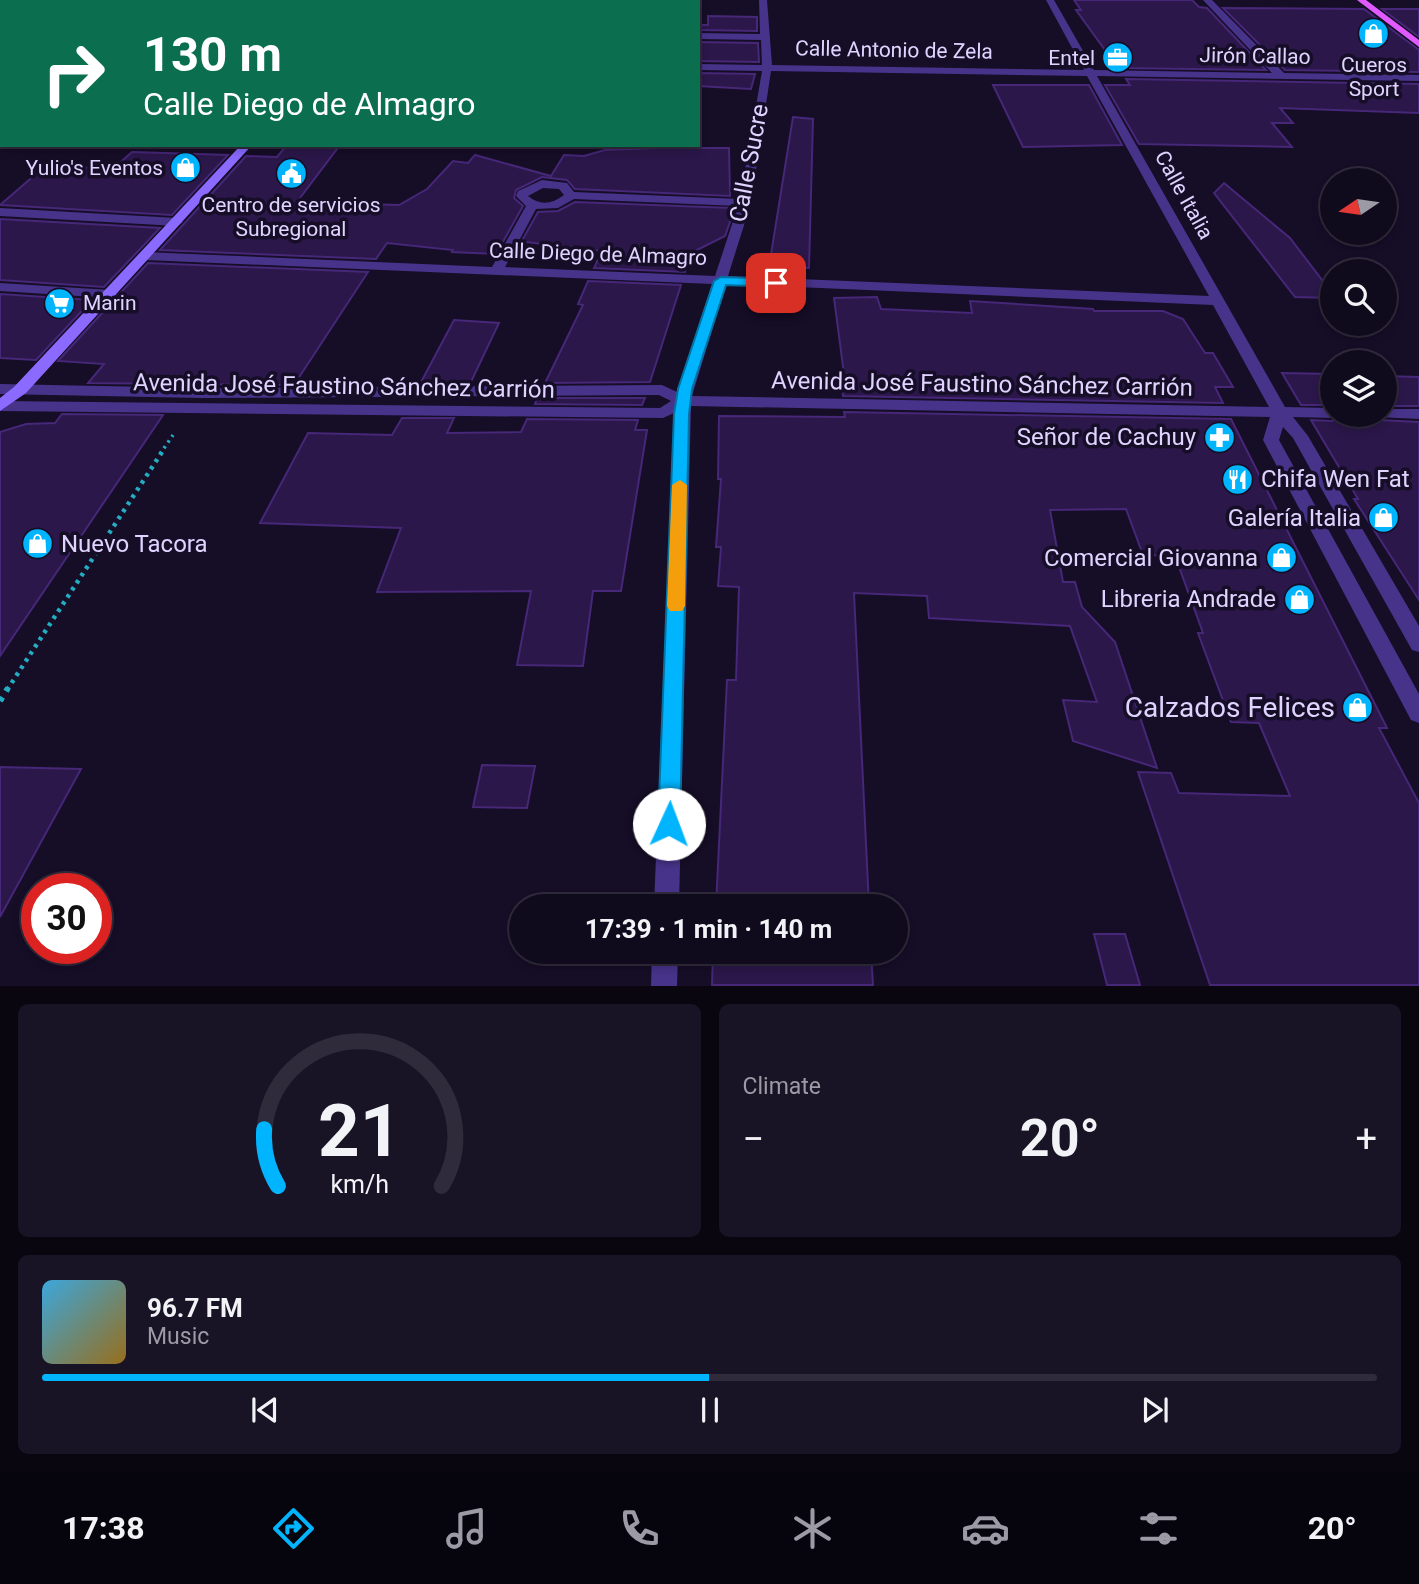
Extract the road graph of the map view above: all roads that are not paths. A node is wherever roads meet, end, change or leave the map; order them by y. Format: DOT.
graph roads {
  1 [pos="763,0"];
  2 [pos="1050,0"];
  3 [pos="1207,0"];
  4 [pos="1361,0"];
  5 [pos="700,36"];
  6 [pos="765,37"];
  7 [pos="1419,44"];
  8 [pos="700,67"];
  9 [pos="767,68"];
  10 [pos="1090,72"];
  11 [pos="1280,75"];
  12 [pos="1419,78"];
  13 [pos="245,147"];
  14 [pos="571,195"];
  15 [pos="745,203"];
  16 [pos="533,205"];
  17 [pos="0,212"];
  18 [pos="177,222"];
  19 [pos="145,256"];
  20 [pos="496,271"];
  21 [pos="721,281"];
  22 [pos="0,287"];
  23 [pos="110,294"];
  24 [pos="1218,301"];
  25 [pos="0,389"];
  26 [pos="20,390"];
  27 [pos="683,401"];
  28 [pos="0,406"];
  29 [pos="1280,412"];
  30 [pos="1320,413"];
  31 [pos="1397,414"];
  32 [pos="1419,414"];
  33 [pos="1419,644"];
  34 [pos="1419,714"];
  35 [pos="666,894"];
  36 [pos="665,964"];
  37 [pos="664,985"];
  1 -- 6 [label="street, Calle Sucre"];
  2 -- 10 [label="street, Calle Italia"];
  3 -- 11 [label="street"];
  4 -- 7 [label="main road"];
  5 -- 6 [label="street"];
  6 -- 9 [label="street, Calle Sucre"];
  8 -- 9 [label="street, Calle Antonio de Zela"];
  9 -- 10 [label="street, Calle Antonio de Zela"];
  9 -- 15 [label="street, Calle Sucre"];
  10 -- 11 [label="street, Jirón Callao"];
  10 -- 24 [label="street, Calle Italia"];
  11 -- 12 [label="street, Jirón Callao"];
  13 -- 18 [label="main road"];
  14 -- 15 [label="street"];
  14 -- 16 [label="street"];
  14 -- 16 [label="street"];
  15 -- 21 [label="street, Calle Sucre"];
  16 -- 20 [label="street"];
  17 -- 18 [label="street"];
  18 -- 19 [label="main road"];
  19 -- 20 [label="street, Calle Diego de Almagro"];
  19 -- 23 [label="main road"];
  20 -- 21 [label="street, Calle Diego de Almagro"];
  21 -- 24 [label="street, Calle Diego de Almagro"];
  21 -- 27 [label="street, Calle Sucre"];
  22 -- 23 [label="street"];
  23 -- 26 [label="main road"];
  24 -- 29 [label="street, Calle Italia"];
  25 -- 26 [label="street, Avenida José Faustino Sánchez Carrión"];
  26 -- 27 [label="street, Avenida José Faustino Sánchez Carrión"];
  26 -- 28 [label="main road"];
  27 -- 28 [label="street, Avenida José Faustino Sánchez Carrión"];
  27 -- 29 [label="street, Avenida José Faustino Sánchez Carrión"];
  27 -- 35 [label="street, Calle Sucre"];
  29 -- 30 [label="street, Avenida José Faustino Sánchez Carrión"];
  29 -- 33 [label="street, Calle Italia"];
  29 -- 34 [label="street"];
  31 -- 32 [label="street"];
  36 -- 37 [label="street"];
}
